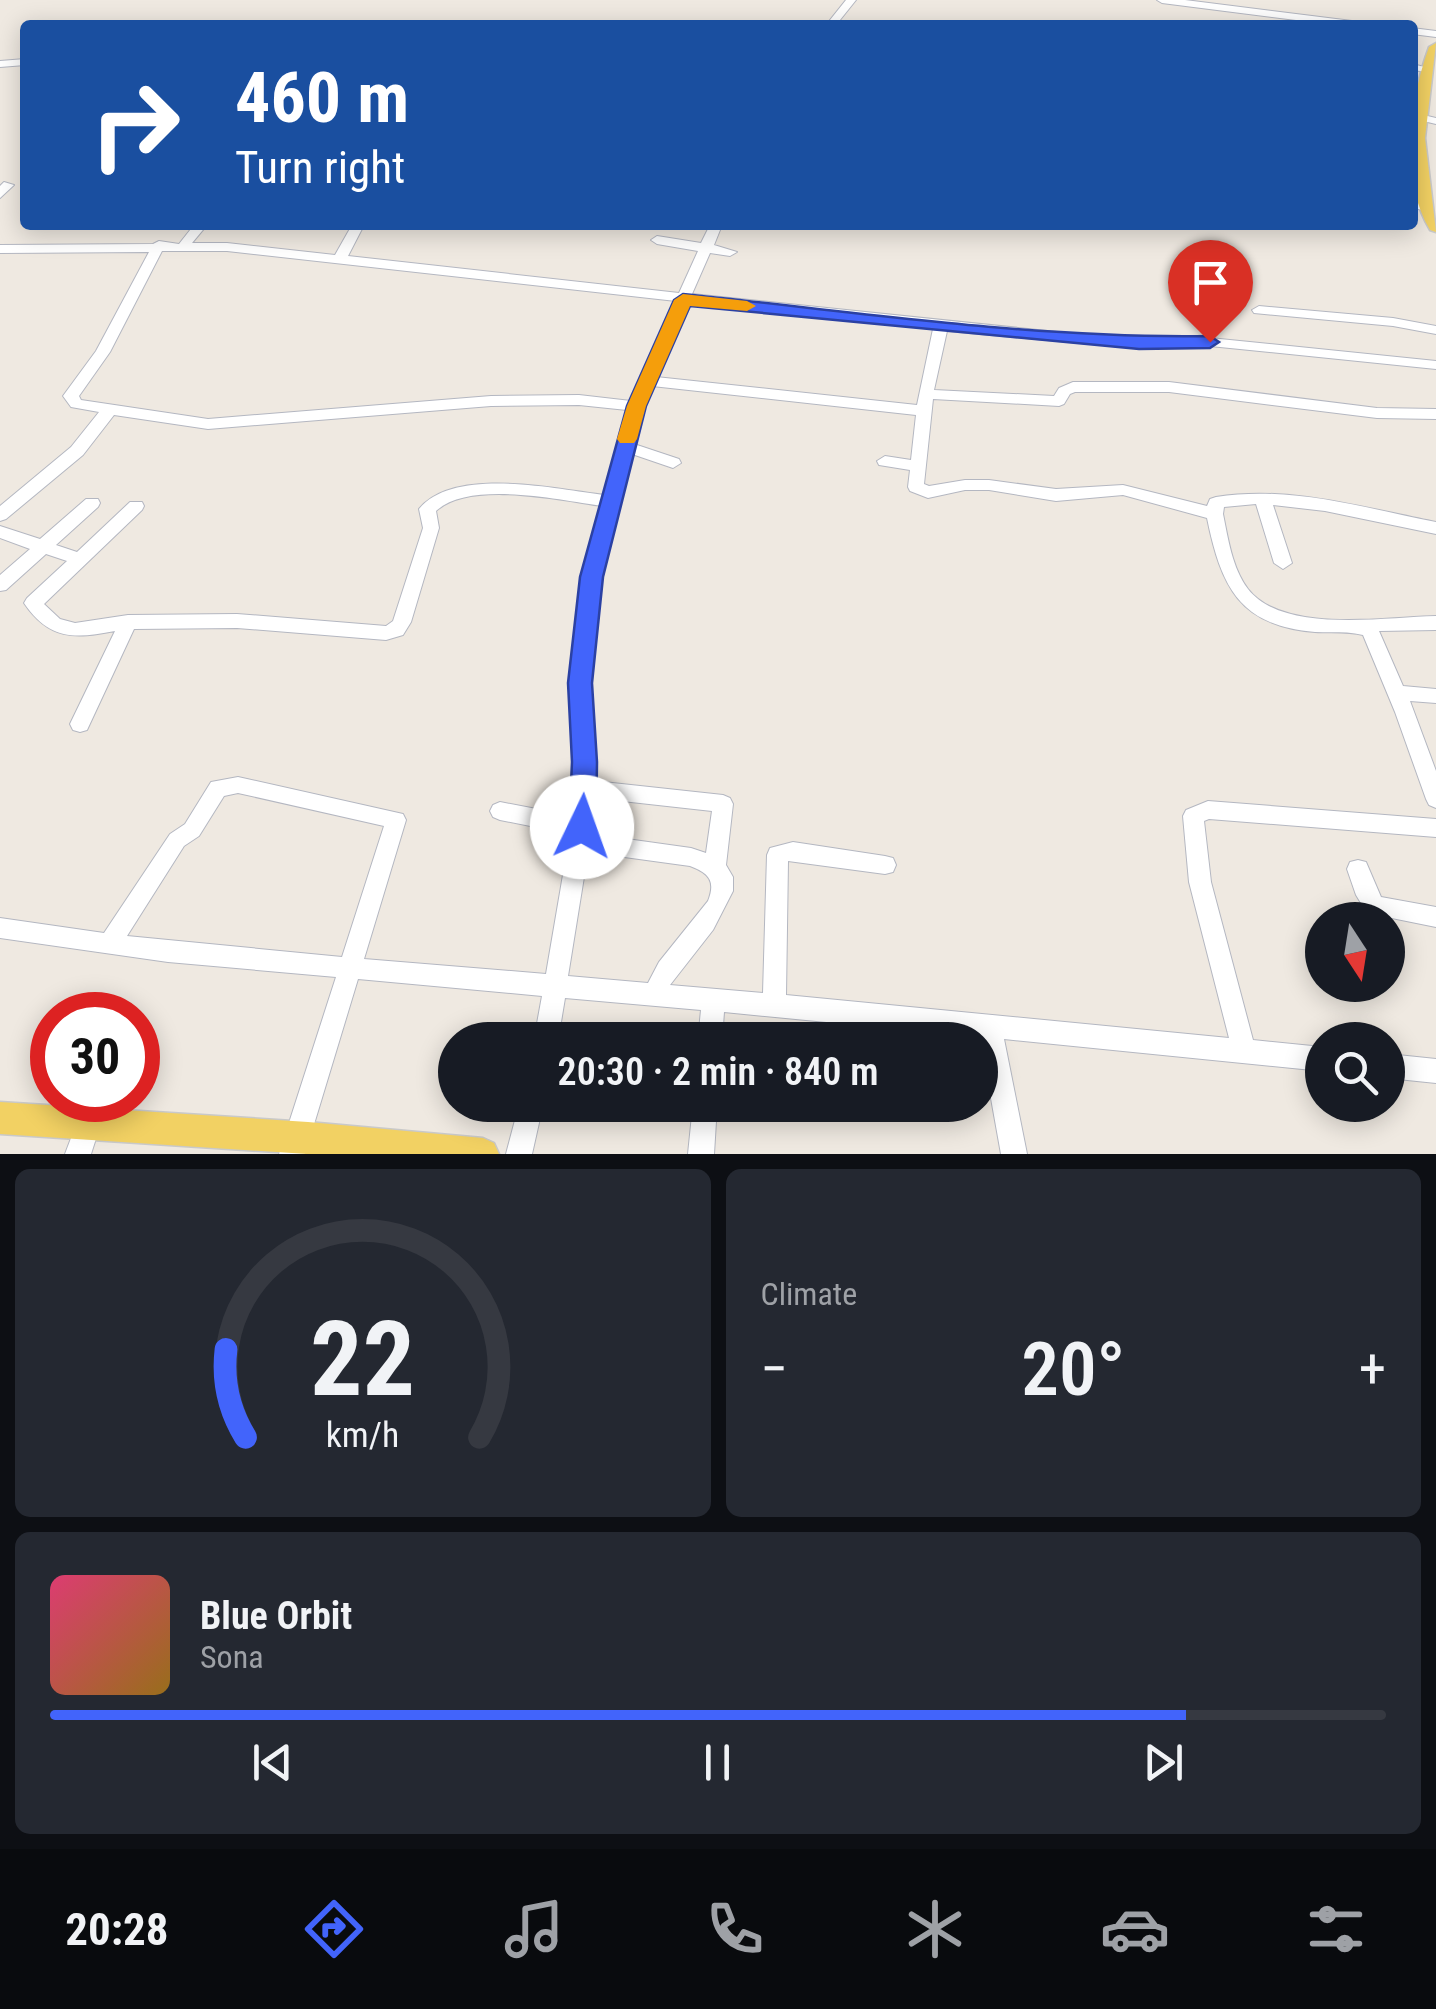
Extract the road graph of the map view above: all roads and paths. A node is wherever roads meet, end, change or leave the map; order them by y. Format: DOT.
graph roads {
  1 [pos="851,0"];
  2 [pos="1162,0"];
  3 [pos="1160,17"];
  4 [pos="835,20"];
  5 [pos="1292,20"];
  6 [pos="1436,47"];
  7 [pos="1420,68"];
  8 [pos="1418,86"];
  9 [pos="1419,118"];
  10 [pos="1436,120"];
  11 [pos="1422,152"];
  12 [pos="1418,205"];
  13 [pos="1436,227"];
  14 [pos="197,230"];
  15 [pos="355,230"];
  16 [pos="714,230"];
  17 [pos="657,240"];
  18 [pos="184,244"];
  19 [pos="159,245"];
  20 [pos="706,248"];
  21 [pos="0,249"];
  22 [pos="730,252"];
  23 [pos="340,258"];
  24 [pos="683,300"];
  25 [pos="1260,310"];
  26 [pos="941,326"];
  27 [pos="1436,330"];
  28 [pos="1436,365"];
  29 [pos="648,381"];
  30 [pos="925,402"];
  31 [pos="636,406"];
  32 [pos="110,409"];
  33 [pos="1436,414"];
  34 [pos="624,446"];
  35 [pos="885,462"];
  36 [pos="673,463"];
  37 [pos="916,466"];
  38 [pos="1262,500"];
  39 [pos="92,503"];
  40 [pos="136,506"];
  41 [pos="607,510"];
  42 [pos="1215,514"];
  43 [pos="0,515"];
  44 [pos="1436,528"];
  45 [pos="0,532"];
  46 [pos="43,546"];
  47 [pos="79,559"];
  48 [pos="1283,563"];
  49 [pos="0,585"];
  50 [pos="128,622"];
  51 [pos="1436,623"];
  52 [pos="1368,628"];
  53 [pos="1398,693"];
  54 [pos="1436,696"];
  55 [pos="80,724"];
  56 [pos="1429,762"];
  57 [pos="585,788"];
  58 [pos="1436,799"];
  59 [pos="500,812"];
  60 [pos="1436,828"];
  61 [pos="581,834"];
  62 [pos="715,865"];
  63 [pos="885,865"];
  64 [pos="1358,869"];
  65 [pos="1436,918"];
  66 [pos="0,928"];
  67 [pos="109,944"];
  68 [pos="351,968"];
  69 [pos="558,987"];
  70 [pos="655,996"];
  71 [pos="713,1000"];
  72 [pos="774,1005"];
  73 [pos="550,1022"];
  74 [pos="711,1022"];
  75 [pos="949,1022"];
  76 [pos="998,1027"];
  77 [pos="1244,1051"];
  78 [pos="1305,1057"];
  79 [pos="1405,1068"];
  80 [pos="998,1069"];
  81 [pos="1436,1071"];
  82 [pos="0,1118"];
  83 [pos="527,1122"];
  84 [pos="704,1122"];
  85 [pos="83,1140"];
  86 [pos="295,1146"];
  87 [pos="483,1154"];
  88 [pos="519,1154"];
  89 [pos="701,1154"];
  90 [pos="1014,1154"];
  1 -- 4 [label="street"];
  2 -- 3 [label="street"];
  2 -- 5 [label="street"];
  6 -- 7 [label="main road"];
  7 -- 8 [label="main road"];
  8 -- 9 [label="main road"];
  9 -- 10 [label="street"];
  9 -- 11 [label="main road"];
  11 -- 12 [label="main road"];
  12 -- 13 [label="main road"];
  14 -- 18 [label="street"];
  15 -- 23 [label="street"];
  16 -- 20 [label="street"];
  17 -- 20 [label="street"];
  18 -- 19 [label="street"];
  18 -- 23 [label="street"];
  19 -- 21 [label="street"];
  19 -- 32 [label="street"];
  20 -- 22 [label="street"];
  20 -- 24 [label="street"];
  23 -- 24 [label="street"];
  24 -- 26 [label="street"];
  24 -- 29 [label="street"];
  25 -- 27 [label="street"];
  26 -- 28 [label="street"];
  26 -- 30 [label="street"];
  29 -- 30 [label="street"];
  29 -- 31 [label="street"];
  30 -- 33 [label="street"];
  30 -- 37 [label="street"];
  31 -- 32 [label="street"];
  31 -- 34 [label="street"];
  32 -- 43 [label="street"];
  34 -- 36 [label="street"];
  34 -- 41 [label="street"];
  35 -- 37 [label="street"];
  37 -- 42 [label="street"];
  38 -- 42 [label="street"];
  38 -- 44 [label="street"];
  38 -- 48 [label="street"];
  39 -- 46 [label="street"];
  40 -- 47 [label="street"];
  41 -- 50 [label="street"];
  41 -- 57 [label="street"];
  42 -- 52 [label="street"];
  45 -- 46 [label="street"];
  46 -- 47 [label="street"];
  46 -- 49 [label="street"];
  47 -- 50 [label="street"];
  50 -- 55 [label="street"];
  51 -- 52 [label="street"];
  52 -- 53 [label="street"];
  53 -- 54 [label="street"];
  53 -- 56 [label="street"];
  56 -- 58 [label="street"];
  57 -- 61 [label="street"];
  57 -- 62 [label="street"];
  59 -- 61 [label="street"];
  60 -- 77 [label="street"];
  61 -- 62 [label="street"];
  61 -- 69 [label="street"];
  62 -- 70 [label="street"];
  63 -- 72 [label="street"];
  64 -- 65 [label="street"];
  66 -- 67 [label="street"];
  67 -- 68 [label="street"];
  67 -- 68 [label="street"];
  68 -- 69 [label="street"];
  68 -- 86 [label="street"];
  69 -- 70 [label="street"];
  69 -- 73 [label="street"];
  70 -- 71 [label="street"];
  71 -- 72 [label="street"];
  71 -- 74 [label="street"];
  72 -- 75 [label="street"];
  76 -- 77 [label="street"];
  77 -- 78 [label="street"];
  79 -- 81 [label="street"];
  80 -- 90 [label="street"];
  82 -- 85 [label="main road"];
  83 -- 88 [label="street"];
  84 -- 89 [label="street"];
  85 -- 86 [label="main road"];
  86 -- 87 [label="main road"];
}
